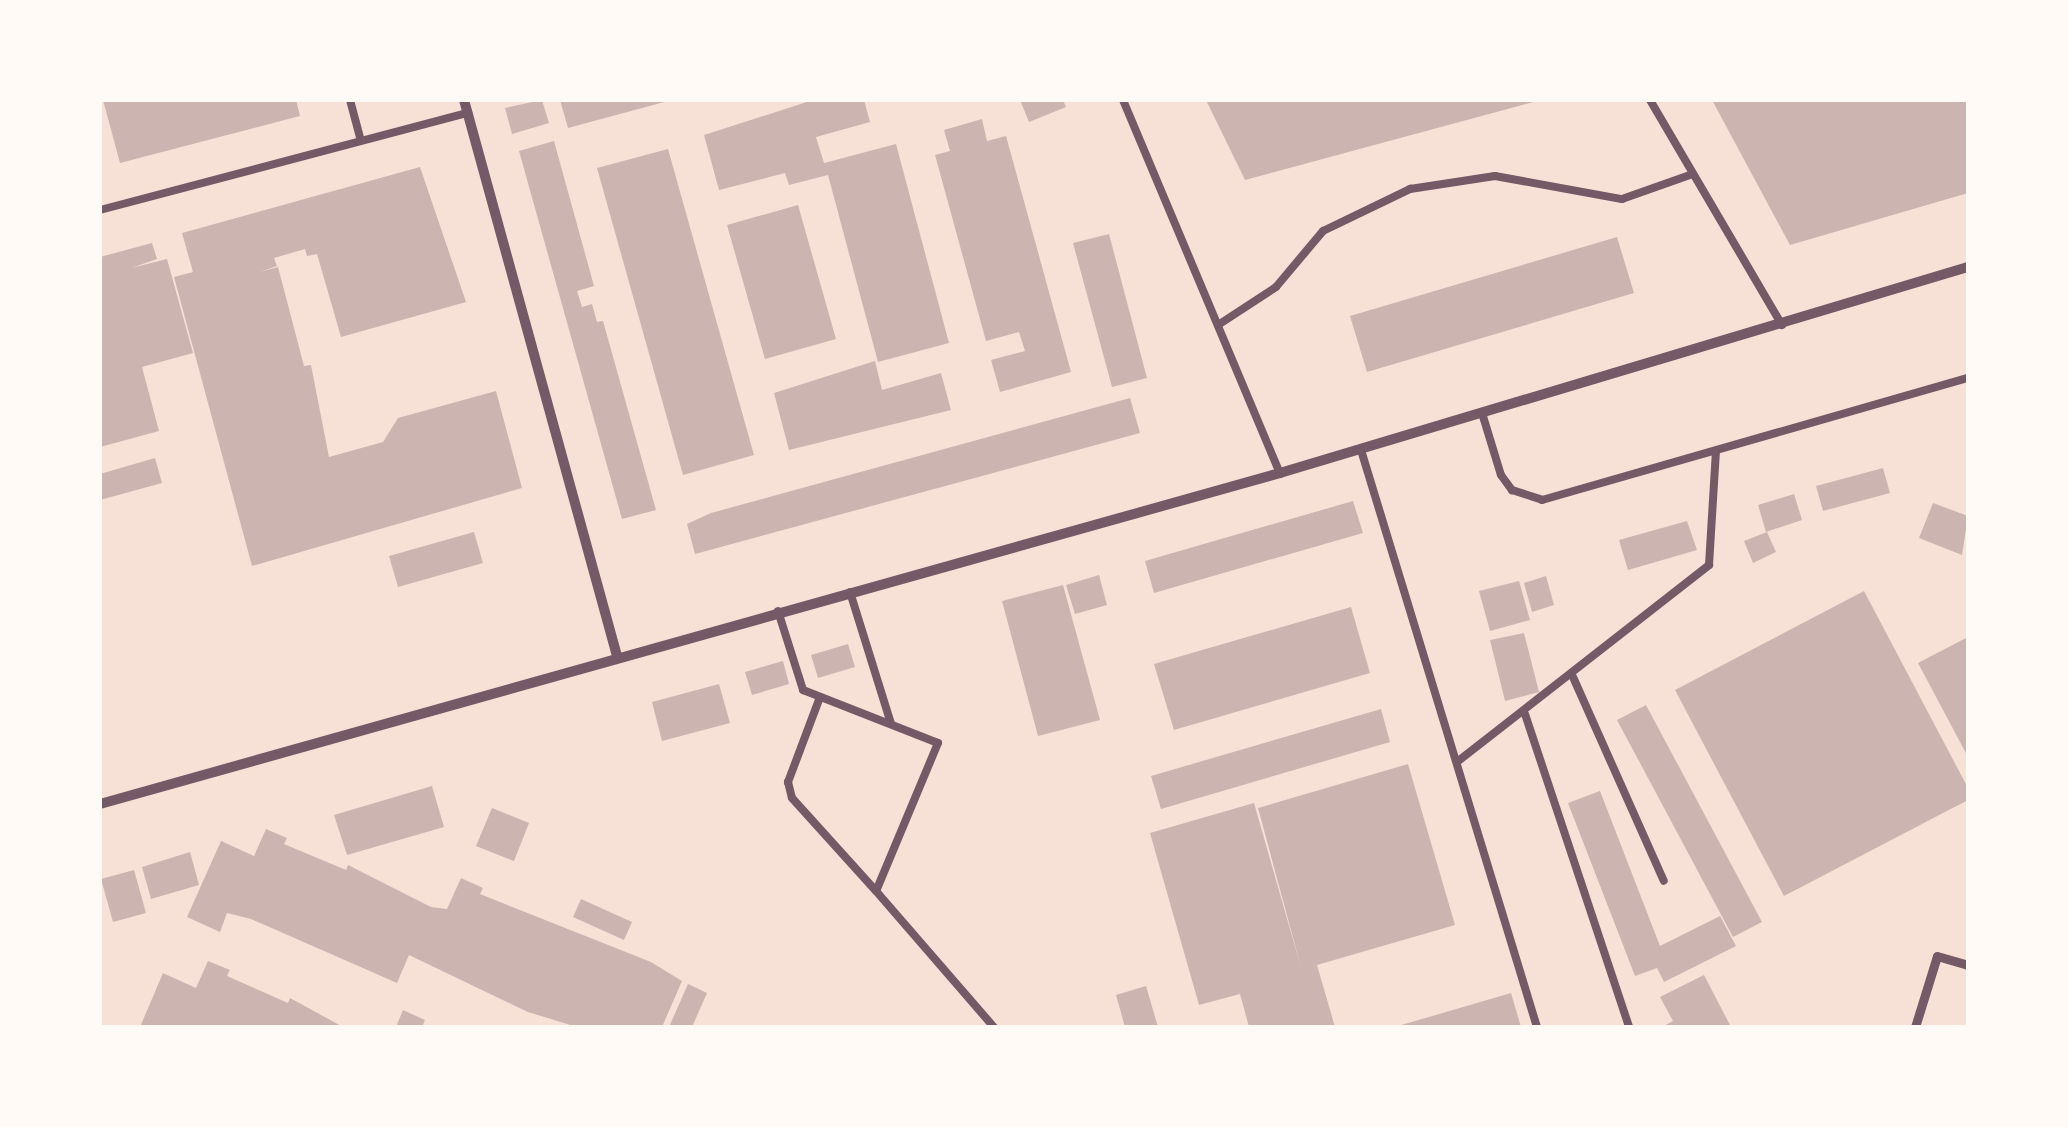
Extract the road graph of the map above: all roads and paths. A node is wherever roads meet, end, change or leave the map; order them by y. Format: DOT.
graph roads {
  1 [pos="350,100"];
  2 [pos="464,100"];
  3 [pos="1123,100"];
  4 [pos="1650,100"];
  5 [pos="468,113"];
  6 [pos="360,136"];
  7 [pos="1693,174"];
  8 [pos="100,210"];
  9 [pos="1968,266"];
  10 [pos="1218,325"];
  11 [pos="1782,325"];
  12 [pos="1968,378"];
  13 [pos="1482,413"];
  14 [pos="1361,450"];
  15 [pos="1716,452"];
  16 [pos="1280,473"];
  17 [pos="850,592"];
  18 [pos="778,612"];
  19 [pos="617,656"];
  20 [pos="1573,677"];
  21 [pos="820,697"];
  22 [pos="1525,714"];
  23 [pos="891,724"];
  24 [pos="1457,762"];
  25 [pos="100,804"];
  26 [pos="1664,881"];
  27 [pos="876,892"];
  28 [pos="1968,966"];
  29 [pos="994,1027"];
  30 [pos="1537,1027"];
  31 [pos="1629,1027"];
  32 [pos="1915,1027"];
  1 -- 6 [label="lane"];
  2 -- 5 [label="street"];
  3 -- 10 [label="lane"];
  4 -- 7 [label="lane"];
  5 -- 6 [label="lane"];
  5 -- 19 [label="street"];
  6 -- 8 [label="lane"];
  7 -- 10 [label="lane"];
  7 -- 11 [label="lane"];
  9 -- 11 [label="street"];
  10 -- 16 [label="lane"];
  11 -- 13 [label="street"];
  12 -- 15 [label="lane"];
  13 -- 14 [label="street"];
  13 -- 15 [label="lane"];
  14 -- 16 [label="street"];
  14 -- 24 [label="lane"];
  15 -- 20 [label="lane"];
  16 -- 17 [label="street"];
  17 -- 18 [label="street"];
  17 -- 23 [label="lane"];
  18 -- 19 [label="street"];
  18 -- 21 [label="lane"];
  19 -- 25 [label="street"];
  20 -- 22 [label="lane"];
  20 -- 26 [label="lane"];
  21 -- 23 [label="lane"];
  21 -- 27 [label="lane"];
  22 -- 24 [label="lane"];
  22 -- 31 [label="lane"];
  23 -- 27 [label="lane"];
  24 -- 30 [label="lane"];
  27 -- 29 [label="lane"];
  28 -- 32 [label="street"];
}
